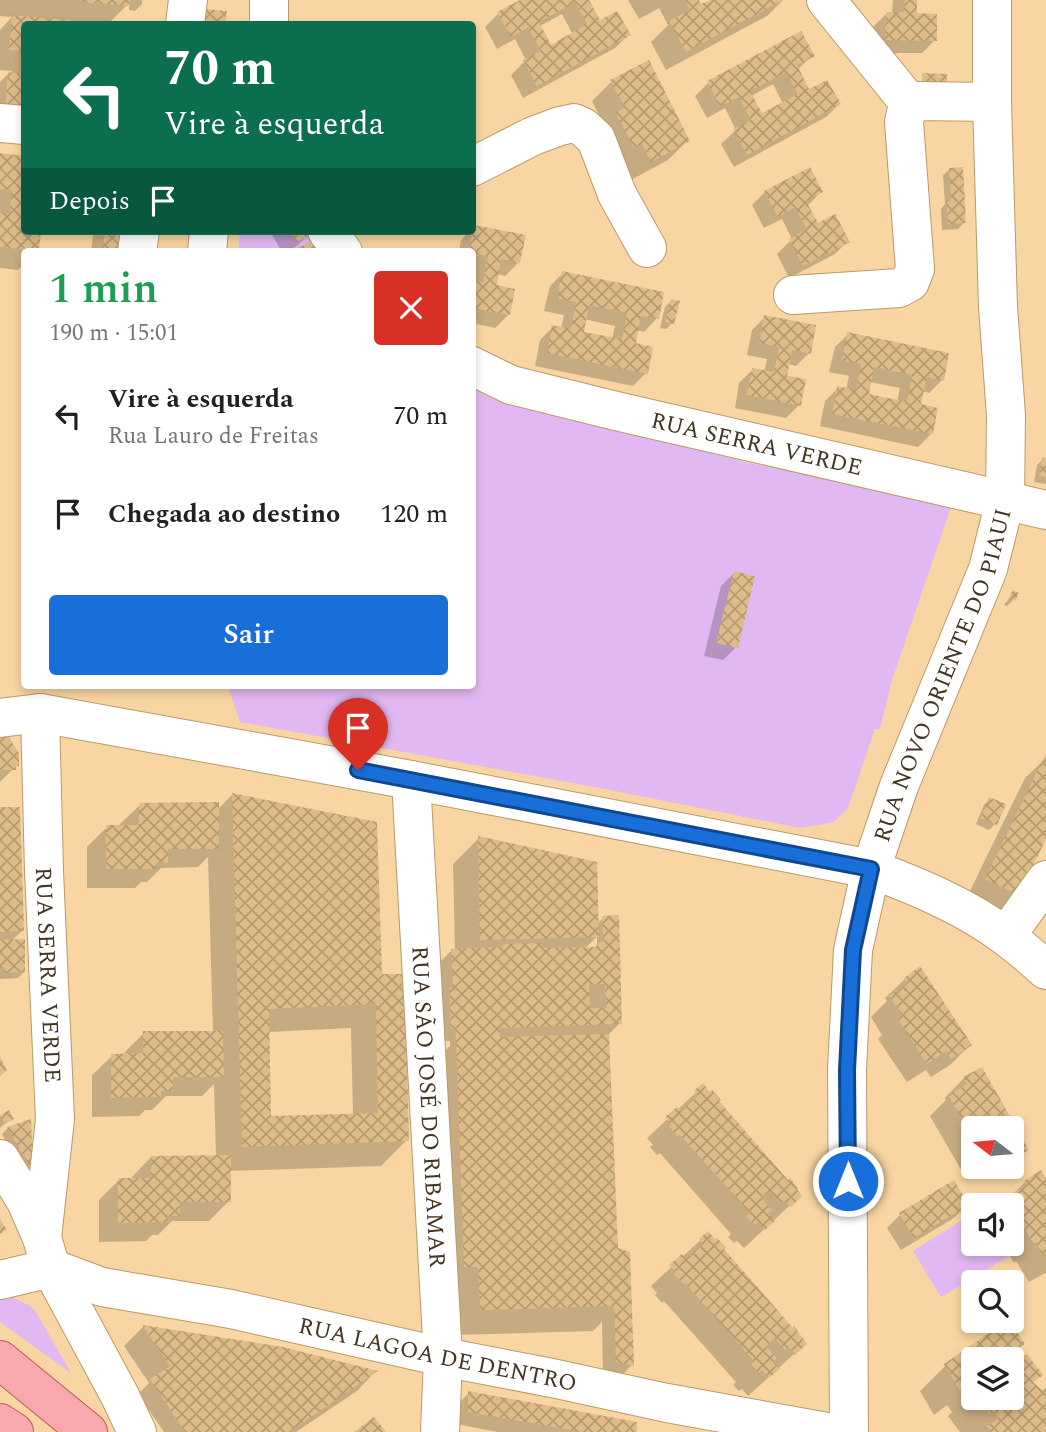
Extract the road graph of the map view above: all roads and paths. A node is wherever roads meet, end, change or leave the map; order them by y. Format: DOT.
graph roads {
  1 [pos="188,0"];
  2 [pos="268,0"];
  3 [pos="826,0"];
  4 [pos="992,0"];
  5 [pos="186,21"];
  6 [pos="269,21"];
  7 [pos="992,102"];
  8 [pos="910,104"];
  9 [pos="0,122"];
  10 [pos="21,125"];
  11 [pos="476,165"];
  12 [pos="647,248"];
  13 [pos="793,295"];
  14 [pos="476,368"];
  15 [pos="1005,501"];
  16 [pos="1046,510"];
  17 [pos="40,713"];
  18 [pos="0,718"];
  19 [pos="411,780"];
  20 [pos="871,869"];
  21 [pos="1046,880"];
  22 [pos="1006,936"];
  23 [pos="1046,970"];
  24 [pos="0,1159"];
  25 [pos="46,1253"];
  26 [pos="0,1280"];
  27 [pos="443,1357"];
  28 [pos="0,1360"];
  29 [pos="667,1417"];
  30 [pos="0,1423"];
  31 [pos="14,1432"];
  32 [pos="88,1432"];
  33 [pos="137,1432"];
  34 [pos="440,1432"];
  35 [pos="827,1432"];
  36 [pos="849,1432"];
  1 -- 5 [label="street"];
  2 -- 6 [label="street"];
  3 -- 8 [label="street"];
  4 -- 7 [label="street, RUA NOVO ORIENTE DO PIAUI"];
  7 -- 8 [label="street"];
  7 -- 15 [label="street, RUA NOVO ORIENTE DO PIAUI"];
  8 -- 13 [label="street"];
  9 -- 10 [label="street"];
  11 -- 12 [label="street"];
  14 -- 15 [label="street, RUA SERRA VERDE"];
  15 -- 16 [label="street, RUA SERRA VERDE"];
  15 -- 20 [label="street, RUA NOVO ORIENTE DO PIAUI"];
  17 -- 18 [label="street"];
  17 -- 19 [label="street"];
  17 -- 25 [label="street, RUA SERRA VERDE"];
  19 -- 20 [label="street"];
  19 -- 27 [label="street, RUA SÃO JOSÉ DO RIBAMAR"];
  20 -- 22 [label="street"];
  20 -- 36 [label="street, RUA NOVO ORIENTE DO PIAUI"];
  21 -- 22 [label="street"];
  22 -- 23 [label="street"];
  24 -- 25 [label="street"];
  25 -- 26 [label="street"];
  25 -- 27 [label="street, RUA LAGOA DE DENTRO"];
  25 -- 33 [label="street"];
  27 -- 29 [label="street, RUA LAGOA DE DENTRO"];
  27 -- 34 [label="street, RUA SÃO JOSÉ DO RIBAMAR"];
  28 -- 32 [label="main road"];
  29 -- 35 [label="street, RUA LAGOA DE DENTRO"];
  30 -- 31 [label="main road"];
}
